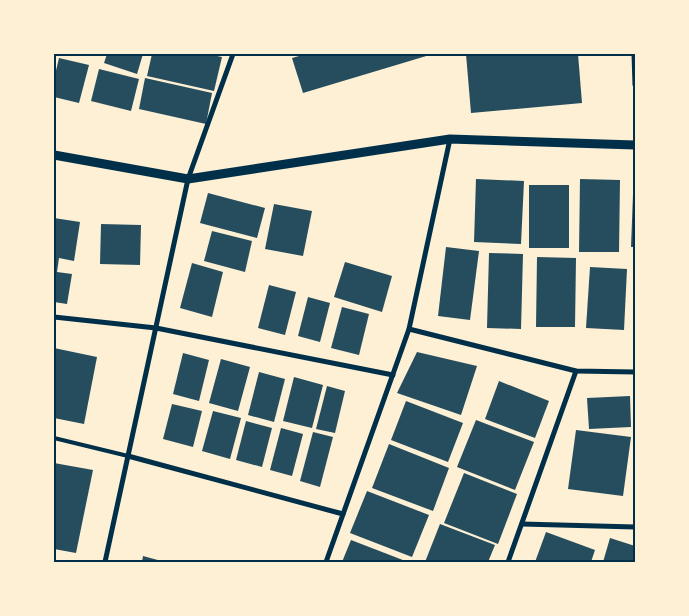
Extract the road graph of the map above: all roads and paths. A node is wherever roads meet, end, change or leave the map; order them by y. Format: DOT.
graph roads {
  1 [pos="233,54"];
  2 [pos="634,54"];
  3 [pos="635,85"];
  4 [pos="450,139"];
  5 [pos="635,145"];
  6 [pos="54,155"];
  7 [pos="188,179"];
  8 [pos="54,317"];
  9 [pos="156,328"];
  10 [pos="409,329"];
  11 [pos="576,372"];
  12 [pos="635,372"];
  13 [pos="393,375"];
  14 [pos="54,438"];
  15 [pos="128,456"];
  16 [pos="343,514"];
  17 [pos="522,524"];
  18 [pos="635,528"];
  19 [pos="105,562"];
  20 [pos="326,562"];
  21 [pos="508,562"];
  1 -- 7 [label="street"];
  2 -- 3 [label="street"];
  4 -- 5 [label="street"];
  4 -- 7 [label="street"];
  4 -- 10 [label="street"];
  6 -- 7 [label="street"];
  7 -- 9 [label="street"];
  8 -- 9 [label="street"];
  9 -- 13 [label="street"];
  9 -- 15 [label="street"];
  10 -- 11 [label="street"];
  10 -- 13 [label="street"];
  11 -- 12 [label="street"];
  11 -- 17 [label="street"];
  13 -- 16 [label="street"];
  14 -- 15 [label="lane"];
  15 -- 16 [label="street"];
  15 -- 19 [label="street"];
  16 -- 20 [label="street"];
  17 -- 18 [label="street"];
  17 -- 21 [label="street"];
}
